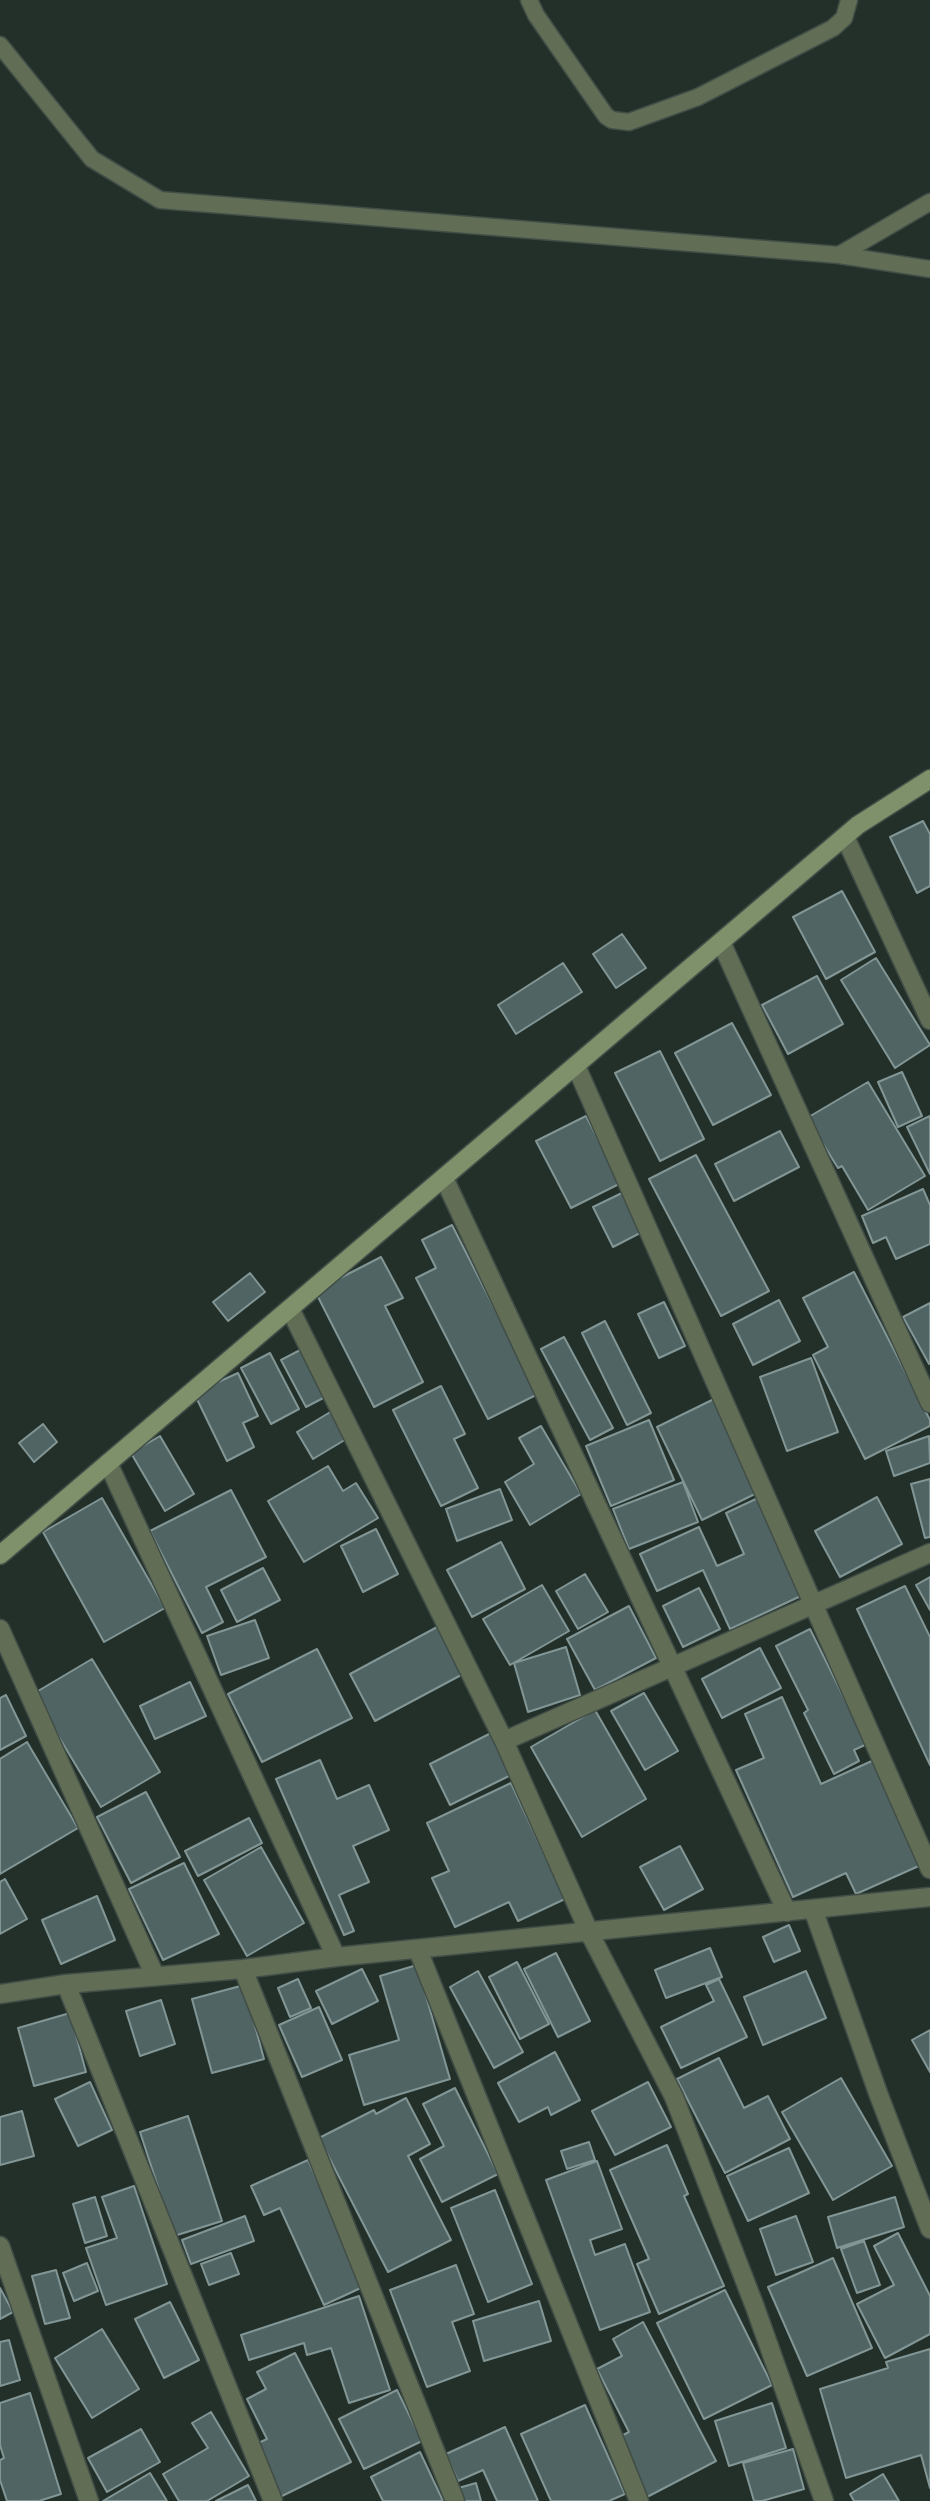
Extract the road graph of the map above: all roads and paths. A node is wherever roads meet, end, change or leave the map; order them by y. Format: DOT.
graph roads {
  1 [pos="529,0"];
  2 [pos="849,0"];
  3 [pos="0,45"];
  4 [pos="930,202"];
  5 [pos="839,255"];
  6 [pos="930,269"];
  7 [pos="930,779"];
  8 [pos="845,837"];
  9 [pos="721,942"];
  10 [pos="930,1020"];
  11 [pos="576,1066"];
  12 [pos="444,1178"];
  13 [pos="290,1309"];
  14 [pos="930,1403"];
  15 [pos="108,1463"];
  16 [pos="930,1553"];
  17 [pos="0,1556"];
  18 [pos="813,1605"];
  19 [pos="0,1629"];
  20 [pos="674,1666"];
  21 [pos="504,1741"];
  22 [pos="930,1869"];
  23 [pos="930,1897"];
  24 [pos="813,1909"];
  25 [pos="787,1912"];
  26 [pos="589,1932"];
  27 [pos="418,1950"];
  28 [pos="336,1957"];
  29 [pos="243,1969"];
  30 [pos="155,1976"];
  31 [pos="66,1984"];
  32 [pos="0,1994"];
  33 [pos="930,2229"];
  34 [pos="0,2246"];
  35 [pos="89,2501"];
  36 [pos="273,2501"];
  37 [pos="455,2501"];
  38 [pos="639,2501"];
  39 [pos="824,2501"];
  1 -- 2 [label="lane"];
  3 -- 5 [label="lane"];
  4 -- 5 [label="lane"];
  5 -- 6 [label="lane"];
  7 -- 8 [label="street"];
  8 -- 9 [label="street"];
  8 -- 10 [label="street"];
  9 -- 11 [label="street"];
  9 -- 14 [label="street"];
  11 -- 12 [label="street"];
  11 -- 18 [label="street"];
  12 -- 13 [label="street"];
  12 -- 20 [label="street"];
  13 -- 15 [label="street"];
  13 -- 21 [label="street"];
  15 -- 17 [label="street"];
  15 -- 28 [label="street"];
  16 -- 18 [label="street"];
  18 -- 20 [label="street"];
  18 -- 22 [label="street"];
  19 -- 30 [label="street"];
  20 -- 21 [label="street"];
  20 -- 25 [label="street"];
  21 -- 26 [label="street"];
  23 -- 24 [label="street"];
  24 -- 25 [label="street"];
  24 -- 33 [label="street"];
  25 -- 26 [label="street"];
  26 -- 27 [label="street"];
  26 -- 39 [label="street"];
  27 -- 28 [label="street"];
  27 -- 38 [label="street"];
  28 -- 29 [label="street"];
  29 -- 30 [label="street"];
  29 -- 37 [label="street"];
  30 -- 31 [label="street"];
  31 -- 32 [label="street"];
  31 -- 36 [label="street"];
  34 -- 35 [label="street"];
}
